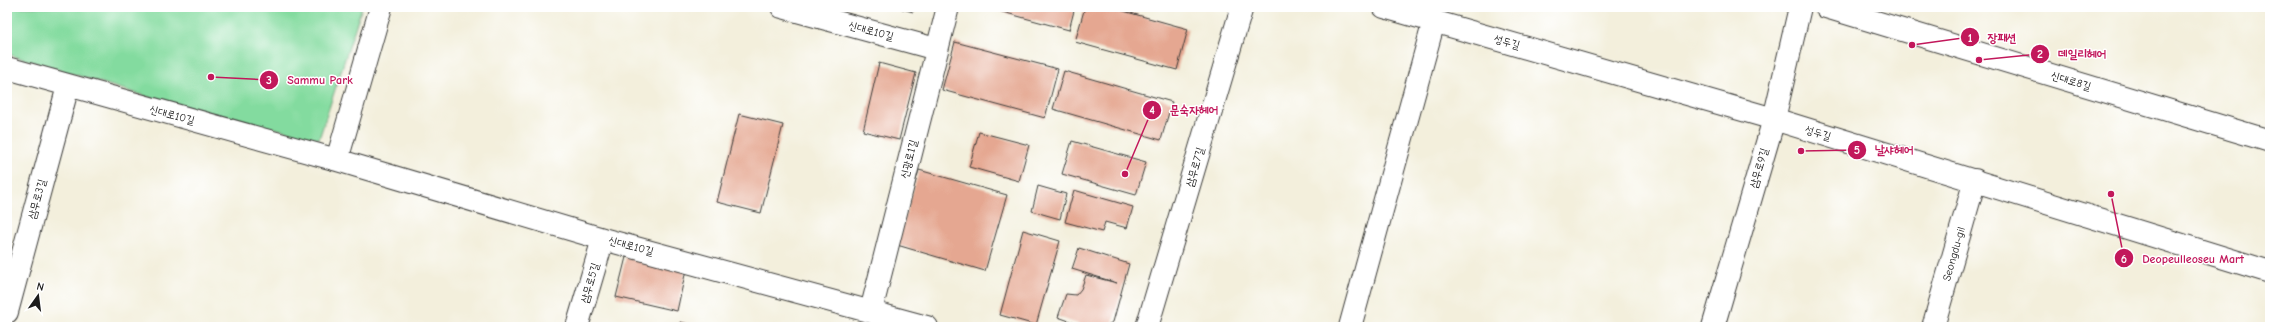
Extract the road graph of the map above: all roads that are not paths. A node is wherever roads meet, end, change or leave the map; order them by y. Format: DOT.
graph roads {
  1 [pos="381,7"];
  2 [pos="782,7"];
  3 [pos="948,7"];
  4 [pos="1242,7"];
  5 [pos="1384,7"];
  6 [pos="1800,7"];
  7 [pos="1826,7"];
  8 [pos="1434,21"];
  9 [pos="936,49"];
  10 [pos="7,68"];
  11 [pos="68,86"];
  12 [pos="1774,119"];
  13 [pos="2270,141"];
  14 [pos="337,160"];
  15 [pos="1975,180"];
  16 [pos="603,239"];
  17 [pos="2270,272"];
  18 [pos="871,311"];
  19 [pos="7,312"];
  20 [pos="577,327"];
  21 [pos="926,327"];
  22 [pos="1147,327"];
  23 [pos="1350,327"];
  24 [pos="1713,327"];
  25 [pos="1933,327"];
  1 -- 14 [label="street"];
  2 -- 9 [label="street, 신대로10길"];
  3 -- 9 [label="street, 신광로1길"];
  4 -- 22 [label="street, 삼무로7길"];
  5 -- 8 [label="street, 성두길"];
  6 -- 12 [label="street, 삼무로9길"];
  7 -- 13 [label="street, 신대로8길"];
  8 -- 12 [label="street, 성두길"];
  8 -- 23 [label="street"];
  9 -- 18 [label="street, 신광로1길"];
  10 -- 11 [label="street, 신대로10길"];
  11 -- 14 [label="street, 신대로10길"];
  11 -- 19 [label="street, 삼무로3길"];
  12 -- 15 [label="street, 성두길"];
  12 -- 24 [label="street, 삼무로9길"];
  14 -- 16 [label="street, 신대로10길"];
  15 -- 17 [label="street, 성두길"];
  15 -- 25 [label="street, Seongdu-gil"];
  16 -- 18 [label="street, 신대로10길"];
  16 -- 20 [label="street, 삼무로5길"];
  18 -- 21 [label="street, 신대로10길"];
}
